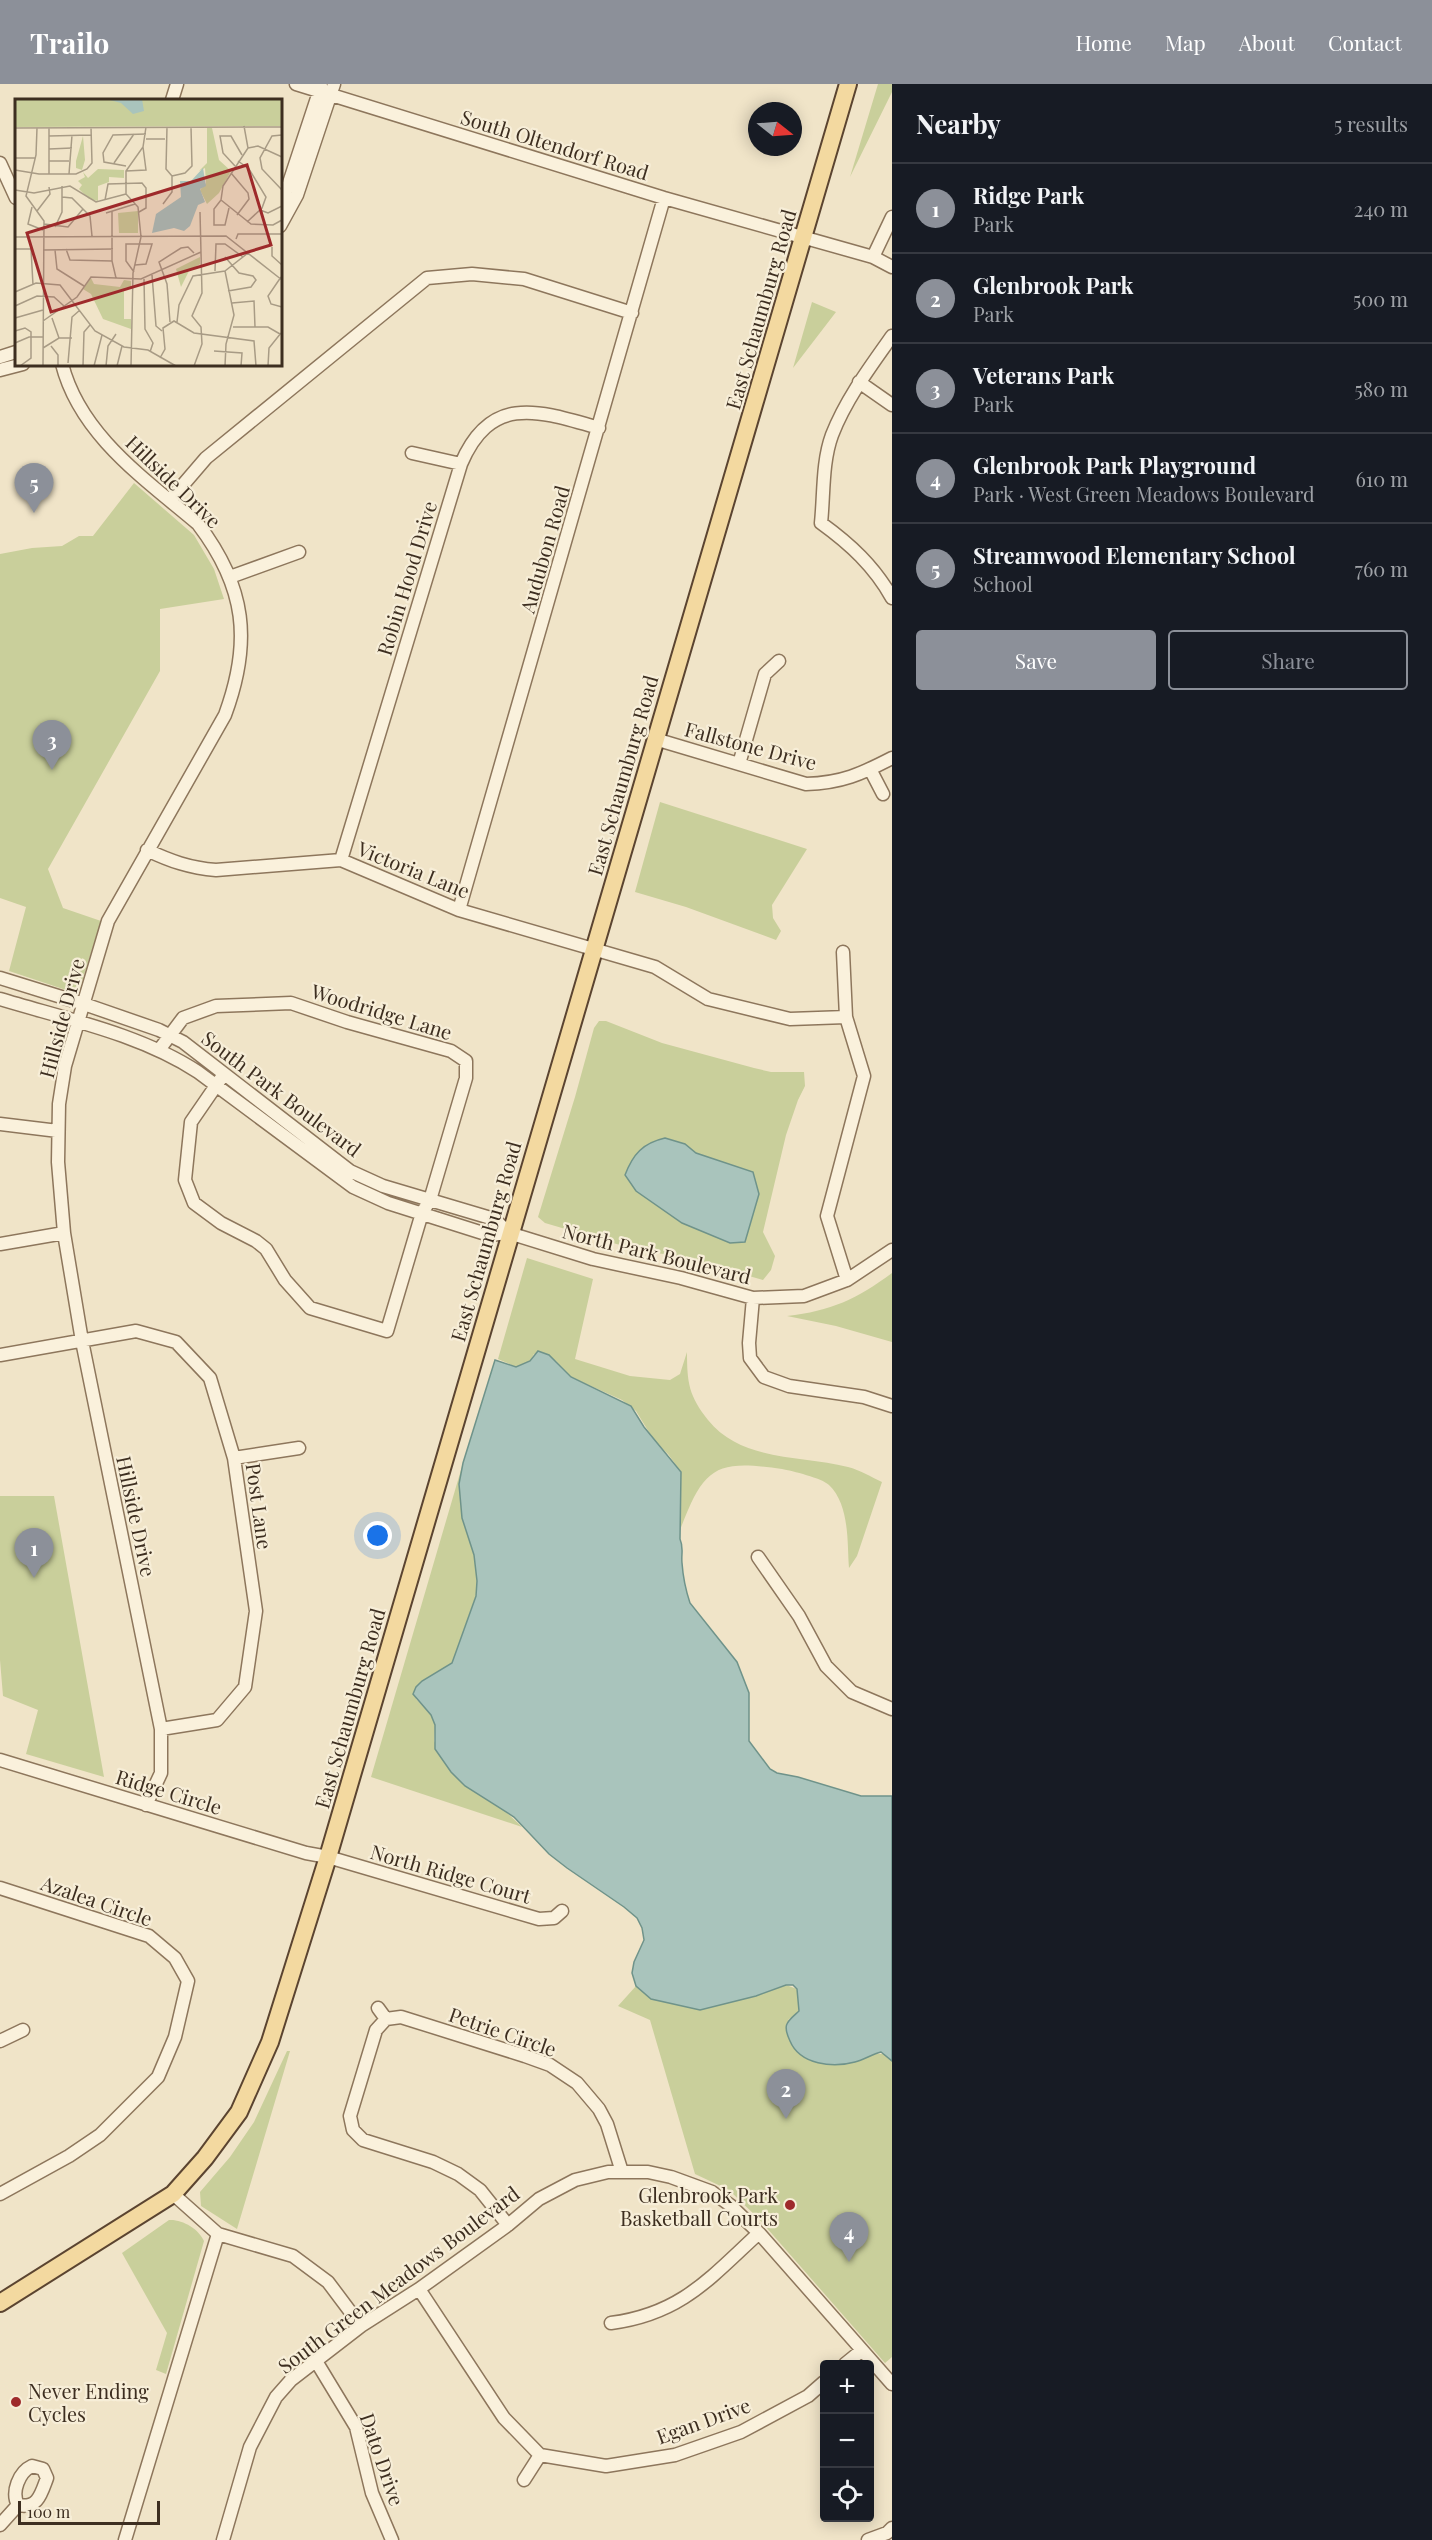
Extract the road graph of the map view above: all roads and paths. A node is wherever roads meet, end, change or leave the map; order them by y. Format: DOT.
graph roads {
  1 [pos="177,84"];
  2 [pos="296,84"];
  3 [pos="848,84"];
  4 [pos="326,89"];
  5 [pos="172,99"];
  6 [pos="0,163"];
  7 [pos="15,196"];
  8 [pos="664,198"];
  9 [pos="282,199"];
  10 [pos="892,217"];
  11 [pos="282,222"];
  12 [pos="803,237"];
  13 [pos="873,257"];
  14 [pos="892,267"];
  15 [pos="632,313"];
  16 [pos="892,336"];
  17 [pos="15,352"];
  18 [pos="0,357"];
  19 [pos="15,366"];
  20 [pos="63,366"];
  21 [pos="0,370"];
  22 [pos="859,382"];
  23 [pos="892,405"];
  24 [pos="599,428"];
  25 [pos="412,453"];
  26 [pos="461,464"];
  27 [pos="170,500"];
  28 [pos="299,552"];
  29 [pos="230,577"];
  30 [pos="892,598"];
  31 [pos="779,661"];
  32 [pos="655,739"];
  33 [pos="892,758"];
  34 [pos="739,764"];
  35 [pos="870,769"];
  36 [pos="883,794"];
  37 [pos="147,850"];
  38 [pos="341,860"];
  39 [pos="459,910"];
  40 [pos="594,948"];
  41 [pos="843,952"];
  42 [pos="0,978"];
  43 [pos="0,999"];
  44 [pos="84,1004"];
  45 [pos="846,1017"];
  46 [pos="78,1023"];
  47 [pos="169,1035"];
  48 [pos="159,1050"];
  49 [pos="224,1074"];
  50 [pos="216,1086"];
  51 [pos="0,1124"];
  52 [pos="58,1131"];
  53 [pos="430,1200"];
  54 [pos="422,1213"];
  55 [pos="64,1233"];
  56 [pos="509,1233"];
  57 [pos="0,1244"];
  58 [pos="892,1250"];
  59 [pos="848,1280"];
  60 [pos="753,1298"];
  61 [pos="82,1341"];
  62 [pos="0,1354"];
  63 [pos="892,1406"];
  64 [pos="299,1448"];
  65 [pos="234,1458"];
  66 [pos="758,1557"];
  67 [pos="892,1709"];
  68 [pos="161,1729"];
  69 [pos="0,1760"];
  70 [pos="146,1805"];
  71 [pos="328,1857"];
  72 [pos="0,1888"];
  73 [pos="562,1911"];
  74 [pos="378,2008"];
  75 [pos="386,2019"];
  76 [pos="22,2030"];
  77 [pos="0,2041"];
  78 [pos="622,2172"];
  79 [pos="0,2194"];
  80 [pos="173,2194"];
  81 [pos="508,2225"];
  82 [pos="759,2233"];
  83 [pos="218,2234"];
  84 [pos="419,2289"];
  85 [pos="1,2301"];
  86 [pos="611,2323"];
  87 [pos="361,2326"];
  88 [pos="861,2351"];
  89 [pos="850,2360"];
  90 [pos="316,2361"];
  91 [pos="892,2384"];
  92 [pos="820,2386"];
  93 [pos="540,2455"];
  94 [pos="524,2480"];
  95 [pos="18,2505"];
  96 [pos="0,2524"];
  97 [pos="892,2528"];
  98 [pos="390,2539"];
  99 [pos="125,2540"];
  100 [pos="223,2540"];
  101 [pos="868,2540"];
  1 -- 5 [label="street"];
  2 -- 4 [label="street, South Oltendorf Road"];
  3 -- 12 [label="main road, East Schaumburg Road"];
  4 -- 8 [label="street, South Oltendorf Road"];
  4 -- 9 [label="street"];
  4 -- 11 [label="street"];
  6 -- 7 [label="street"];
  8 -- 12 [label="street, South Oltendorf Road"];
  8 -- 15 [label="street, Audubon Road"];
  10 -- 13 [label="street"];
  12 -- 13 [label="street, South Oltendorf Road"];
  12 -- 32 [label="main road, East Schaumburg Road"];
  13 -- 14 [label="street, South Oltendorf Road"];
  15 -- 24 [label="street, Audubon Road"];
  15 -- 27 [label="street"];
  16 -- 22 [label="street"];
  17 -- 18 [label="street"];
  19 -- 21 [label="street"];
  20 -- 27 [label="street, Hillside Drive"];
  22 -- 23 [label="street"];
  22 -- 30 [label="street"];
  24 -- 26 [label="street, Robin Hood Drive"];
  24 -- 39 [label="street, Audubon Road"];
  25 -- 26 [label="street"];
  26 -- 38 [label="street, Robin Hood Drive"];
  27 -- 29 [label="street, Hillside Drive"];
  28 -- 29 [label="street"];
  29 -- 37 [label="street, Hillside Drive"];
  31 -- 34 [label="street"];
  32 -- 34 [label="street, Fallstone Drive"];
  32 -- 40 [label="main road, East Schaumburg Road"];
  33 -- 35 [label="street, Fallstone Drive"];
  34 -- 35 [label="street, Fallstone Drive"];
  35 -- 36 [label="street"];
  37 -- 38 [label="street, Victoria Lane"];
  37 -- 44 [label="street, Hillside Drive"];
  38 -- 39 [label="street, Victoria Lane"];
  39 -- 40 [label="street, Victoria Lane"];
  40 -- 45 [label="street, Victoria Lane"];
  40 -- 56 [label="main road, East Schaumburg Road"];
  41 -- 45 [label="street"];
  42 -- 44 [label="street, South Park Boulevard"];
  43 -- 46 [label="street, South Park Boulevard"];
  44 -- 46 [label="street, Hillside Drive"];
  44 -- 47 [label="street, South Park Boulevard"];
  45 -- 59 [label="street"];
  46 -- 48 [label="street, South Park Boulevard"];
  46 -- 52 [label="street, Hillside Drive"];
  47 -- 48 [label="street, Woodridge Lane"];
  47 -- 49 [label="street, South Park Boulevard"];
  47 -- 53 [label="street, Woodridge Lane"];
  48 -- 50 [label="street, South Park Boulevard"];
  49 -- 50 [label="street"];
  49 -- 53 [label="street, South Park Boulevard"];
  50 -- 54 [label="street, South Park Boulevard"];
  50 -- 54 [label="street"];
  51 -- 52 [label="street"];
  52 -- 55 [label="street, Hillside Drive"];
  53 -- 54 [label="street"];
  53 -- 56 [label="street, South Park Boulevard"];
  54 -- 56 [label="street, South Park Boulevard"];
  55 -- 57 [label="street"];
  55 -- 61 [label="street, Hillside Drive"];
  56 -- 60 [label="street, North Park Boulevard"];
  56 -- 71 [label="main road, East Schaumburg Road"];
  58 -- 59 [label="street, North Park Boulevard"];
  59 -- 60 [label="street, North Park Boulevard"];
  60 -- 63 [label="street"];
  61 -- 62 [label="street, Post Lane"];
  61 -- 65 [label="street, Post Lane"];
  61 -- 68 [label="street, Hillside Drive"];
  64 -- 65 [label="street"];
  65 -- 68 [label="street, Post Lane"];
  66 -- 67 [label="street"];
  68 -- 70 [label="street, Hillside Drive"];
  69 -- 70 [label="street, Ridge Circle"];
  70 -- 71 [label="street, Ridge Circle"];
  71 -- 73 [label="street, North Ridge Court"];
  71 -- 80 [label="main road, East Schaumburg Road"];
  72 -- 79 [label="street, Azalea Circle"];
  74 -- 75 [label="street"];
  75 -- 78 [label="street, Petrie Circle"];
  75 -- 81 [label="street"];
  76 -- 77 [label="street"];
  78 -- 81 [label="street, South Green Meadows Boulevard"];
  78 -- 82 [label="street, South Green Meadows Boulevard"];
  80 -- 83 [label="street"];
  80 -- 85 [label="main road, East Schaumburg Road"];
  81 -- 84 [label="street, South Green Meadows Boulevard"];
  82 -- 86 [label="street"];
  82 -- 88 [label="street, South Green Meadows Boulevard"];
  83 -- 87 [label="street"];
  83 -- 99 [label="street"];
  84 -- 87 [label="street, South Green Meadows Boulevard"];
  84 -- 93 [label="street"];
  87 -- 90 [label="street, South Green Meadows Boulevard"];
  88 -- 89 [label="street"];
  88 -- 91 [label="street, South Green Meadows Boulevard"];
  90 -- 98 [label="street, Dato Drive"];
  90 -- 100 [label="street, South Green Meadows Boulevard"];
  92 -- 93 [label="street, Egan Drive"];
  93 -- 94 [label="street"];
  95 -- 96 [label="street"];
  97 -- 101 [label="street"];
}
